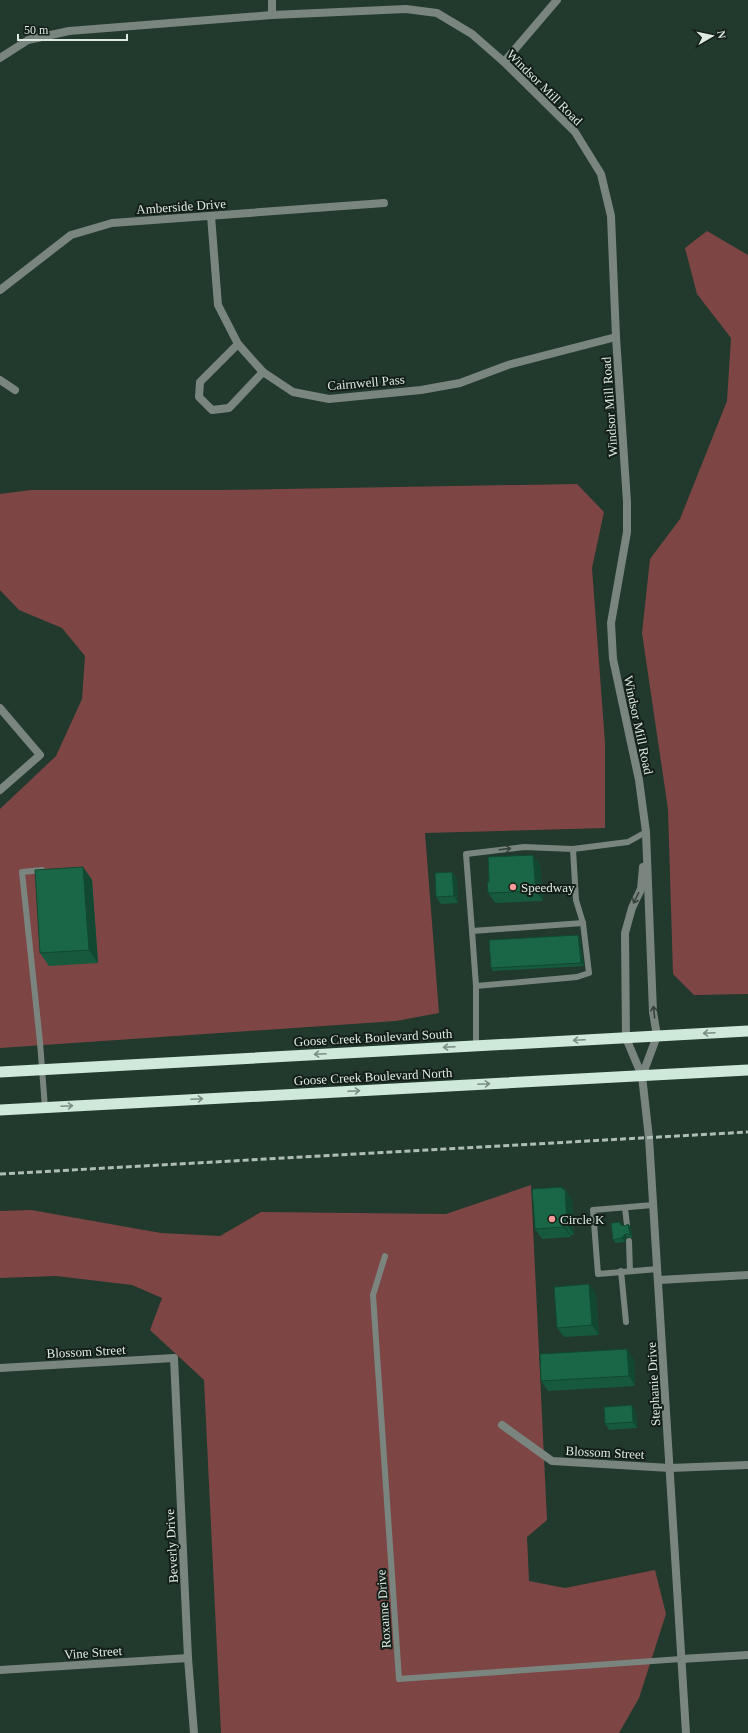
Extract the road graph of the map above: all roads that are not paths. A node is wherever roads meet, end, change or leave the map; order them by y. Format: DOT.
graph roads {
  1 [pos="272,0"];
  2 [pos="557,0"];
  3 [pos="272,15"];
  4 [pos="0,58"];
  5 [pos="504,62"];
  6 [pos="384,203"];
  7 [pos="211,216"];
  8 [pos="0,290"];
  9 [pos="616,337"];
  10 [pos="238,344"];
  11 [pos="263,372"];
  12 [pos="0,380"];
  13 [pos="15,390"];
  14 [pos="0,708"];
  15 [pos="0,790"];
  16 [pos="646,832"];
  17 [pos="573,849"];
  18 [pos="52,870"];
  19 [pos="583,923"];
  20 [pos="472,931"];
  21 [pos="476,986"];
  22 [pos="748,1031"];
  23 [pos="657,1036"];
  24 [pos="626,1038"];
  25 [pos="476,1045"];
  26 [pos="42,1069"];
  27 [pos="748,1070"];
  28 [pos="0,1072"];
  29 [pos="642,1076"];
  30 [pos="45,1108"];
  31 [pos="0,1110"];
  32 [pos="653,1205"];
  33 [pos="625,1208"];
  34 [pos="627,1225"];
  35 [pos="629,1241"];
  36 [pos="385,1256"];
  37 [pos="658,1269"];
  38 [pos="621,1271"];
  39 [pos="630,1271"];
  40 [pos="748,1275"];
  41 [pos="658,1280"];
  42 [pos="626,1322"];
  43 [pos="174,1358"];
  44 [pos="0,1368"];
  45 [pos="502,1425"];
  46 [pos="748,1464"];
  47 [pos="670,1468"];
  48 [pos="748,1655"];
  49 [pos="188,1658"];
  50 [pos="681,1659"];
  51 [pos="0,1670"];
  52 [pos="194,1733"];
  53 [pos="686,1733"];
  1 -- 3 [label="street"];
  2 -- 5 [label="street"];
  3 -- 4 [label="street, Windsor Mill Road"];
  3 -- 5 [label="street, Windsor Mill Road"];
  5 -- 9 [label="street, Windsor Mill Road"];
  6 -- 7 [label="street, Amberside Drive"];
  7 -- 8 [label="street, Amberside Drive"];
  7 -- 10 [label="street, Cairnwell Pass"];
  9 -- 11 [label="street, Cairnwell Pass"];
  9 -- 16 [label="street, Windsor Mill Road"];
  10 -- 11 [label="street, Cairnwell Pass"];
  10 -- 11 [label="street"];
  12 -- 13 [label="street"];
  14 -- 15 [label="street"];
  16 -- 17 [label="lane"];
  23 -- 16 [label="street, Windsor Mill Road, one-way"];
  16 -- 24 [label="street, Windsor Mill Road, one-way"];
  17 -- 19 [label="lane"];
  20 -- 17 [label="lane, one-way"];
  18 -- 26 [label="lane"];
  19 -- 20 [label="lane"];
  19 -- 21 [label="lane"];
  20 -- 21 [label="lane"];
  21 -- 25 [label="lane"];
  22 -- 23 [label="highway, Goose Creek Boulevard South, one-way"];
  23 -- 24 [label="highway, Goose Creek Boulevard South"];
  23 -- 29 [label="street"];
  24 -- 25 [label="highway, Goose Creek Boulevard South, one-way"];
  24 -- 29 [label="street, Stephanie Drive"];
  25 -- 26 [label="highway, Goose Creek Boulevard South, one-way"];
  26 -- 28 [label="highway, Goose Creek Boulevard South"];
  26 -- 30 [label="lane"];
  27 -- 29 [label="highway, Goose Creek Boulevard North"];
  30 -- 29 [label="highway, Goose Creek Boulevard North, one-way"];
  29 -- 32 [label="street, Stephanie Drive"];
  30 -- 31 [label="highway, Goose Creek Boulevard North"];
  32 -- 33 [label="lane"];
  32 -- 37 [label="street, Stephanie Drive"];
  33 -- 34 [label="lane"];
  33 -- 38 [label="lane"];
  35 -- 39 [label="lane"];
  36 -- 50 [label="lane, Roxanne Drive"];
  37 -- 39 [label="lane"];
  37 -- 41 [label="street, Stephanie Drive"];
  38 -- 39 [label="lane"];
  38 -- 42 [label="lane"];
  40 -- 41 [label="street"];
  41 -- 47 [label="street, Stephanie Drive"];
  43 -- 44 [label="street, Blossom Street"];
  43 -- 49 [label="street, Beverly Drive"];
  45 -- 47 [label="street, Blossom Street"];
  46 -- 47 [label="street, Blossom Street"];
  47 -- 50 [label="street, Stephanie Drive"];
  48 -- 50 [label="street"];
  49 -- 51 [label="street, Vine Street"];
  49 -- 52 [label="street, Beverly Drive"];
  50 -- 53 [label="street, Stephanie Drive"];
}
